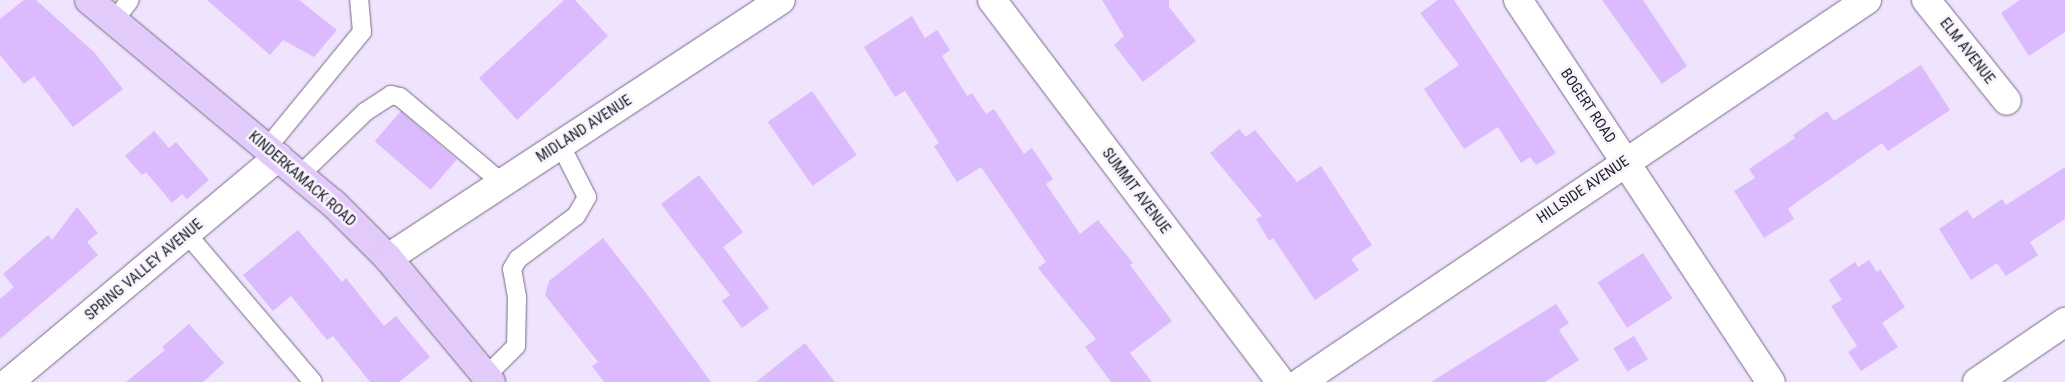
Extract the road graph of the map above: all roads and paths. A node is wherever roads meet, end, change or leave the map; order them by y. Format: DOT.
graph roads {
  1 [pos="89,0"];
  2 [pos="359,0"];
  3 [pos="781,0"];
  4 [pos="992,0"];
  5 [pos="1518,0"];
  6 [pos="1867,0"];
  7 [pos="1926,0"];
  8 [pos="122,10"];
  9 [pos="2007,101"];
  10 [pos="560,144"];
  11 [pos="272,153"];
  12 [pos="1625,161"];
  13 [pos="300,175"];
  14 [pos="502,183"];
  15 [pos="187,234"];
  16 [pos="388,258"];
  17 [pos="2065,322"];
  18 [pos="488,379"];
  19 [pos="10,382"];
  20 [pos="313,382"];
  21 [pos="1281,382"];
  22 [pos="1301,382"];
  23 [pos="1771,382"];
  24 [pos="1977,382"];
  1 -- 8 [label="main road, KINDERKAMACK ROAD"];
  2 -- 11 [label="lane"];
  3 -- 10 [label="street, MIDLAND AVENUE"];
  4 -- 21 [label="street, SUMMIT AVENUE"];
  5 -- 12 [label="street, BOGERT ROAD"];
  6 -- 12 [label="street, HILLSIDE AVENUE"];
  7 -- 9 [label="street, ELM AVENUE"];
  8 -- 11 [label="main road, KINDERKAMACK ROAD"];
  10 -- 14 [label="street, MIDLAND AVENUE"];
  10 -- 18 [label="lane"];
  11 -- 13 [label="main road, KINDERKAMACK ROAD"];
  11 -- 15 [label="street, SPRING VALLEY AVENUE"];
  12 -- 22 [label="street, HILLSIDE AVENUE"];
  12 -- 23 [label="street, BOGERT ROAD"];
  13 -- 14 [label="lane"];
  13 -- 16 [label="main road, KINDERKAMACK ROAD"];
  14 -- 16 [label="street, MIDLAND AVENUE"];
  15 -- 19 [label="street, SPRING VALLEY AVENUE"];
  15 -- 20 [label="lane"];
  16 -- 18 [label="main road, KINDERKAMACK ROAD"];
  17 -- 24 [label="street"];
}
